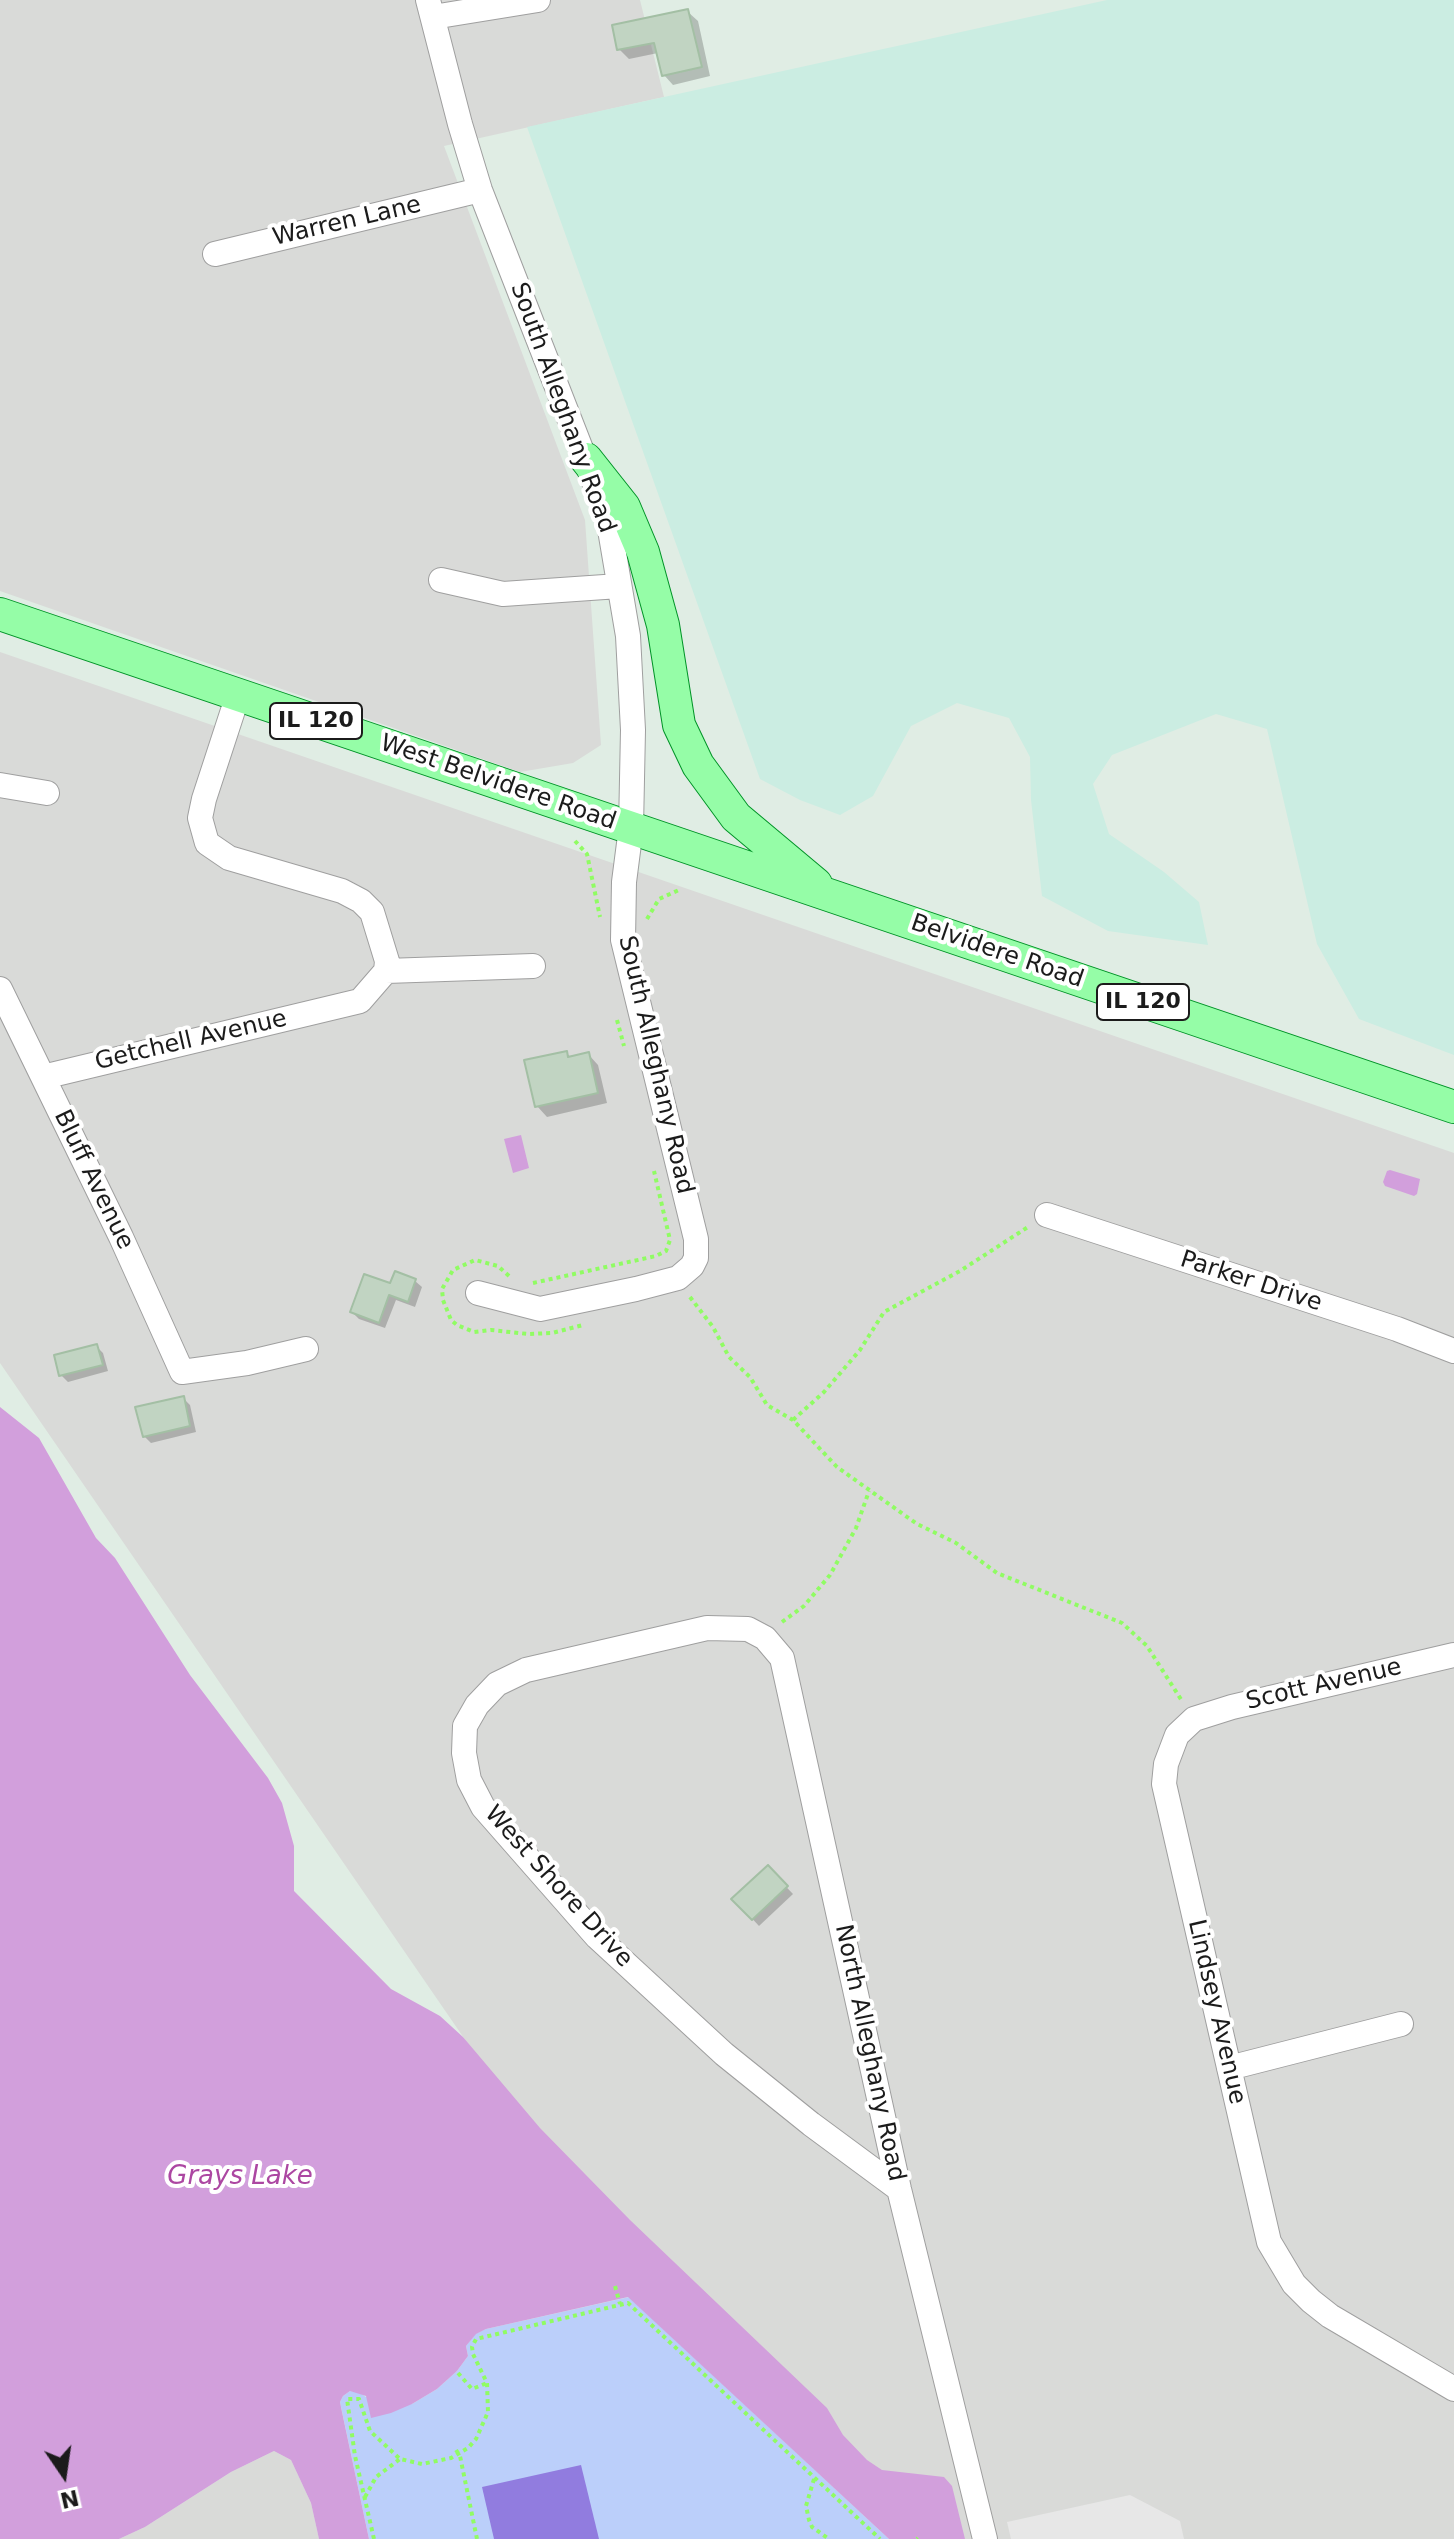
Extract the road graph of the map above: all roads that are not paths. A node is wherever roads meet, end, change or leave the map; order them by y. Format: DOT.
graph roads {
  1 [pos="538,0"];
  2 [pos="431,9"];
  3 [pos="480,190"];
  4 [pos="215,254"];
  5 [pos="586,459"];
  6 [pos="441,580"];
  7 [pos="619,586"];
  8 [pos="0,614"];
  9 [pos="238,695"];
  10 [pos="0,785"];
  11 [pos="47,793"];
  12 [pos="631,828"];
  13 [pos="831,896"];
  14 [pos="533,966"];
  15 [pos="386,971"];
  16 [pos="0,989"];
  17 [pos="43,1077"];
  18 [pos="1454,1107"];
  19 [pos="1047,1215"];
  20 [pos="478,1293"];
  21 [pos="306,1349"];
  22 [pos="1454,1351"];
  23 [pos="765,1638"];
  24 [pos="1454,1655"];
  25 [pos="1194,1719"];
  26 [pos="1401,2024"];
  27 [pos="1229,2068"];
  28 [pos="899,2189"];
  29 [pos="1454,2389"];
  30 [pos="985,2539"];
  1 -- 2 [label="street"];
  2 -- 3 [label="street, South Alleghany Road"];
  3 -- 4 [label="street, Warren Lane"];
  3 -- 5 [label="street, South Alleghany Road"];
  5 -- 7 [label="street, South Alleghany Road"];
  5 -- 13 [label="main road"];
  6 -- 7 [label="street"];
  7 -- 12 [label="street, South Alleghany Road"];
  8 -- 9 [label="main road, West Belvidere Road / IL 120"];
  9 -- 12 [label="main road, West Belvidere Road / IL 120"];
  9 -- 15 [label="street"];
  10 -- 11 [label="street"];
  12 -- 13 [label="main road, Belvidere Road / IL 120"];
  12 -- 20 [label="street, South Alleghany Road"];
  13 -- 18 [label="main road, Belvidere Road / IL 120"];
  14 -- 15 [label="street"];
  15 -- 17 [label="street, Getchell Avenue"];
  16 -- 17 [label="street, Bluff Avenue"];
  17 -- 21 [label="street, Bluff Avenue"];
  19 -- 22 [label="street, Parker Drive"];
  23 -- 28 [label="street, North Alleghany Road"];
  23 -- 28 [label="street, West Shore Drive"];
  24 -- 25 [label="street, Scott Avenue"];
  25 -- 27 [label="street, Lindsey Avenue"];
  26 -- 27 [label="street"];
  27 -- 29 [label="street, Lindsey Avenue"];
  28 -- 30 [label="street, North Alleghany Road"];
}
